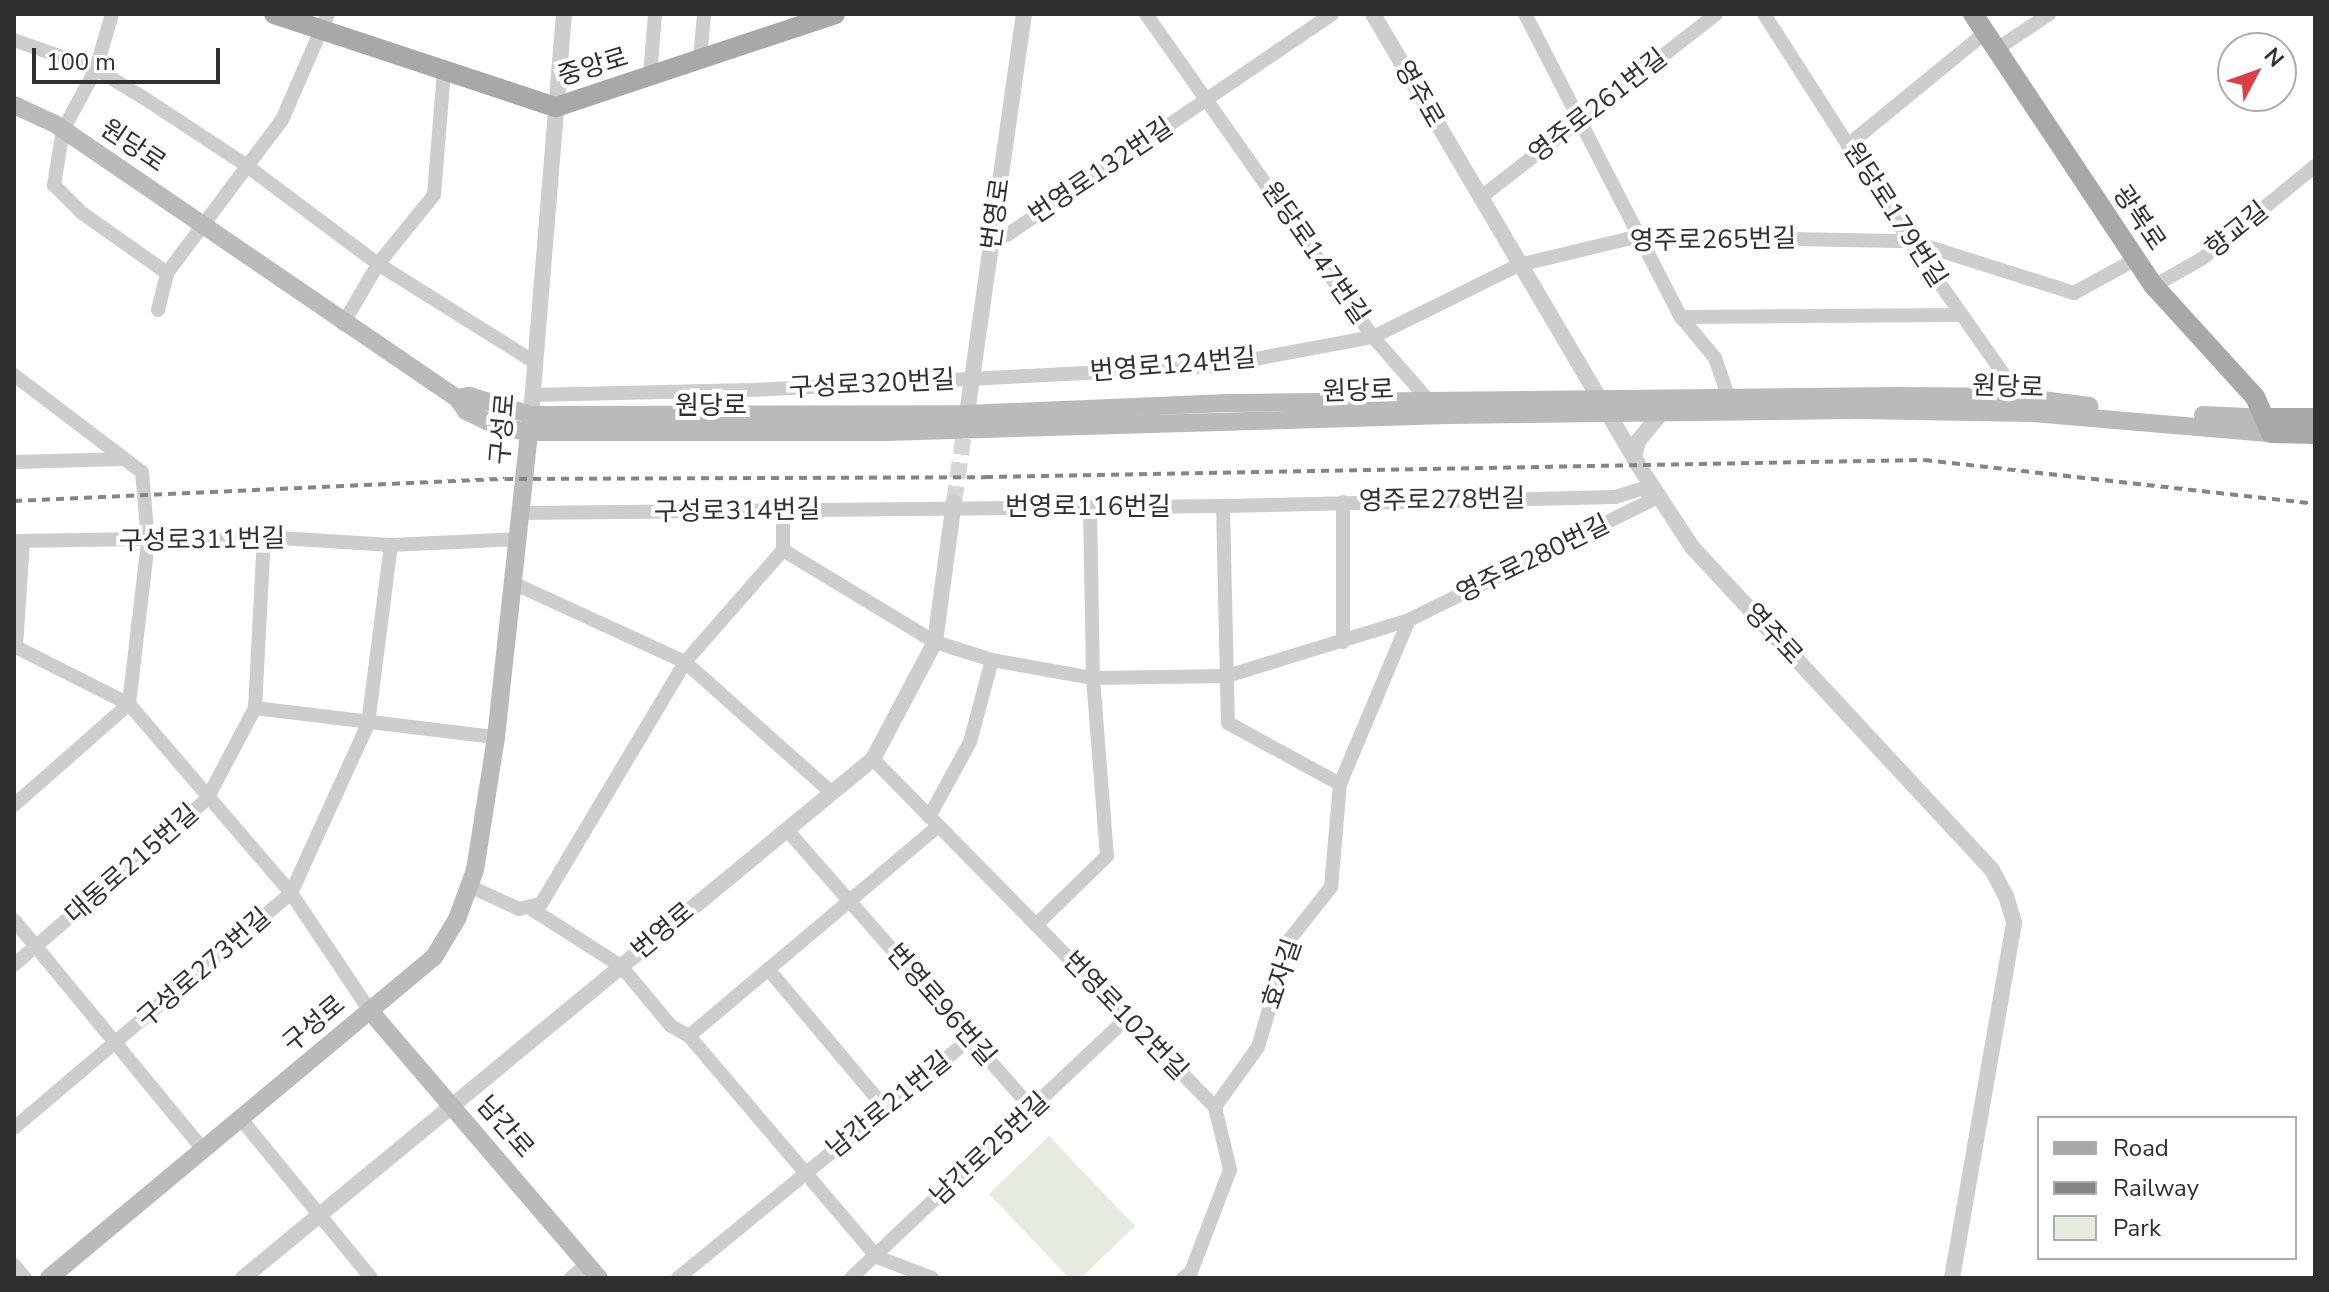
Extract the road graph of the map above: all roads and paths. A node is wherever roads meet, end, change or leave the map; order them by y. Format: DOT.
graph roads {
  1 [pos="112,14"];
  2 [pos="274,14"];
  3 [pos="564,14"];
  4 [pos="655,14"];
  5 [pos="704,14"];
  6 [pos="1024,14"];
  7 [pos="1146,14"];
  8 [pos="1332,14"];
  9 [pos="1373,14"];
  10 [pos="1525,14"];
  11 [pos="1716,14"];
  12 [pos="1764,14"];
  13 [pos="1973,14"];
  14 [pos="2049,14"];
  15 [pos="826,15"];
  16 [pos="325,22"];
  17 [pos="14,40"];
  18 [pos="1991,41"];
  19 [pos="700,59"];
  20 [pos="96,69"];
  21 [pos="444,70"];
  22 [pos="650,76"];
  23 [pos="1208,99"];
  24 [pos="14,105"];
  25 [pos="556,107"];
  26 [pos="1579,120"];
  27 [pos="63,130"];
  28 [pos="1848,145"];
  29 [pos="247,166"];
  30 [pos="2315,166"];
  31 [pos="1480,198"];
  32 [pos="200,223"];
  33 [pos="1640,236"];
  34 [pos="992,239"];
  35 [pos="1910,241"];
  36 [pos="2136,259"];
  37 [pos="378,264"];
  38 [pos="1519,265"];
  39 [pos="167,273"];
  40 [pos="2154,286"];
  41 [pos="158,310"];
  42 [pos="1961,315"];
  43 [pos="1681,317"];
  44 [pos="343,324"];
  45 [pos="1373,337"];
  46 [pos="536,363"];
  47 [pos="14,375"];
  48 [pos="972,378"];
  49 [pos="532,395"];
  50 [pos="2020,397"];
  51 [pos="1429,401"];
  52 [pos="1731,405"];
  53 [pos="1606,408"];
  54 [pos="2031,413"];
  55 [pos="967,414"];
  56 [pos="1661,414"];
  57 [pos="2315,418"];
  58 [pos="530,424"];
  59 [pos="2269,425"];
  60 [pos="2315,434"];
  61 [pos="1634,458"];
  62 [pos="125,459"];
  63 [pos="14,462"];
  64 [pos="1658,497"];
  65 [pos="1343,502"];
  66 [pos="953,505"];
  67 [pos="1223,506"];
  68 [pos="1090,507"];
  69 [pos="783,511"];
  70 [pos="521,513"];
  71 [pos="264,537"];
  72 [pos="518,539"];
  73 [pos="19,541"];
  74 [pos="148,542"];
  75 [pos="391,545"];
  76 [pos="783,550"];
  77 [pos="19,580"];
  78 [pos="513,583"];
  79 [pos="1409,620"];
  80 [pos="935,642"];
  81 [pos="1343,642"];
  82 [pos="15,648"];
  83 [pos="992,660"];
  84 [pos="685,662"];
  85 [pos="1227,676"];
  86 [pos="1093,678"];
  87 [pos="129,704"];
  88 [pos="255,708"];
  89 [pos="368,724"];
  90 [pos="496,737"];
  91 [pos="873,759"];
  92 [pos="1340,784"];
  93 [pos="831,792"];
  94 [pos="207,799"];
  95 [pos="14,805"];
  96 [pos="934,821"];
  97 [pos="787,830"];
  98 [pos="469,886"];
  99 [pos="291,893"];
  100 [pos="849,900"];
  101 [pos="533,910"];
  102 [pos="14,920"];
  103 [pos="1036,925"];
  104 [pos="36,946"];
  105 [pos="14,965"];
  106 [pos="621,966"];
  107 [pos="768,969"];
  108 [pos="370,1011"];
  109 [pos="1127,1018"];
  110 [pos="689,1036"];
  111 [pos="971,1038"];
  112 [pos="116,1043"];
  113 [pos="452,1106"];
  114 [pos="1215,1107"];
  115 [pos="885,1108"];
  116 [pos="1033,1110"];
  117 [pos="241,1119"];
  118 [pos="14,1128"];
  119 [pos="203,1149"];
  120 [pos="807,1173"];
  121 [pos="320,1215"];
  122 [pos="877,1257"];
  123 [pos="14,1265"];
  124 [pos="593,1271"];
  125 [pos="25,1278"];
  126 [pos="49,1278"];
  127 [pos="243,1278"];
  128 [pos="371,1278"];
  129 [pos="571,1278"];
  130 [pos="678,1278"];
  131 [pos="851,1278"];
  132 [pos="932,1278"];
  133 [pos="1183,1278"];
  134 [pos="1952,1278"];
  1 -- 20 [label="street"];
  2 -- 16 [label="main road, 중앙로"];
  3 -- 25 [label="street, 구성로"];
  4 -- 22 [label="street"];
  5 -- 19 [label="street"];
  6 -- 34 [label="street, 번영로"];
  7 -- 23 [label="street, 원당로147번길"];
  8 -- 23 [label="street, 번영로132번길"];
  9 -- 31 [label="street, 영주로"];
  10 -- 26 [label="street"];
  11 -- 26 [label="street, 영주로261번길"];
  12 -- 28 [label="street, 원당로179번길"];
  13 -- 18 [label="main road, 광복로"];
  14 -- 18 [label="street"];
  15 -- 19 [label="main road, 중앙로"];
  16 -- 21 [label="main road, 중앙로"];
  16 -- 29 [label="street"];
  17 -- 20 [label="street, 구성로"];
  18 -- 28 [label="street"];
  18 -- 36 [label="main road, 광복로"];
  19 -- 22 [label="main road, 중앙로"];
  20 -- 27 [label="street"];
  20 -- 29 [label="street, 구성로"];
  21 -- 25 [label="main road, 중앙로"];
  21 -- 37 [label="street"];
  22 -- 25 [label="main road, 중앙로"];
  23 -- 34 [label="street, 번영로132번길"];
  23 -- 45 [label="street, 원당로147번길"];
  24 -- 27 [label="main road, 원당로"];
  25 -- 46 [label="street, 구성로"];
  26 -- 31 [label="street, 영주로261번길"];
  26 -- 33 [label="street"];
  27 -- 32 [label="main road, 원당로"];
  27 -- 39 [label="street"];
  28 -- 35 [label="street, 원당로179번길"];
  29 -- 32 [label="street"];
  29 -- 37 [label="street, 구성로"];
  30 -- 40 [label="street, 향교길"];
  31 -- 38 [label="street, 영주로"];
  32 -- 39 [label="street"];
  32 -- 44 [label="main road, 원당로"];
  33 -- 35 [label="street, 영주로265번길"];
  33 -- 38 [label="street, 영주로265번길"];
  33 -- 43 [label="street"];
  34 -- 48 [label="street, 번영로"];
  35 -- 36 [label="street, 영주로265번길"];
  35 -- 42 [label="street, 원당로179번길"];
  36 -- 40 [label="main road, 광복로"];
  37 -- 44 [label="street"];
  37 -- 46 [label="street, 구성로"];
  38 -- 45 [label="street, 영주로265번길"];
  38 -- 53 [label="street, 영주로"];
  39 -- 41 [label="street"];
  40 -- 59 [label="main road, 광복로"];
  42 -- 43 [label="street"];
  42 -- 50 [label="street, 원당로179번길"];
  43 -- 52 [label="street"];
  44 -- 58 [label="main road, 원당로"];
  45 -- 48 [label="street, 번영로124번길"];
  45 -- 51 [label="street, 원당로147번길"];
  46 -- 49 [label="street, 구성로"];
  47 -- 62 [label="street"];
  48 -- 49 [label="street, 구성로320번길"];
  48 -- 55 [label="street, 번영로"];
  49 -- 58 [label="street, 구성로"];
  50 -- 52 [label="main road, 원당로"];
  50 -- 54 [label="street, 원당로179번길"];
  50 -- 59 [label="main road, 원당로"];
  51 -- 53 [label="main road, 원당로"];
  51 -- 55 [label="main road, 원당로"];
  52 -- 53 [label="main road, 원당로"];
  52 -- 54 [label="main road, 원당로"];
  52 -- 56 [label="main road, 원당로"];
  53 -- 56 [label="main road, 원당로"];
  53 -- 58 [label="main road, 원당로"];
  53 -- 61 [label="street, 영주로"];
  54 -- 59 [label="main road, 원당로"];
  55 -- 58 [label="main road, 원당로"];
  56 -- 61 [label="street"];
  57 -- 59 [label="main road, 원당로"];
  58 -- 70 [label="main road, 구성로"];
  59 -- 60 [label="main road, 원당로"];
  61 -- 64 [label="street, 영주로"];
  62 -- 63 [label="street"];
  62 -- 74 [label="street"];
  64 -- 65 [label="street, 영주로278번길"];
  64 -- 79 [label="street, 영주로280번길"];
  64 -- 134 [label="street, 영주로"];
  65 -- 67 [label="street, 영주로278번길"];
  65 -- 81 [label="street"];
  66 -- 68 [label="street, 번영로116번길"];
  66 -- 69 [label="street, 구성로314번길"];
  66 -- 80 [label="street, 번영로"];
  67 -- 68 [label="street, 번영로116번길"];
  67 -- 85 [label="street"];
  68 -- 86 [label="street"];
  69 -- 70 [label="street, 구성로314번길"];
  69 -- 76 [label="street"];
  70 -- 72 [label="main road, 구성로"];
  71 -- 74 [label="street, 구성로311번길"];
  71 -- 75 [label="street, 구성로311번길"];
  71 -- 88 [label="street, 대동로215번길"];
  72 -- 75 [label="street, 구성로311번길"];
  72 -- 78 [label="main road, 구성로"];
  73 -- 74 [label="street, 구성로311번길"];
  73 -- 77 [label="street"];
  74 -- 87 [label="street"];
  75 -- 89 [label="street"];
  76 -- 80 [label="street, 영주로280번길"];
  76 -- 84 [label="street"];
  77 -- 82 [label="street"];
  78 -- 84 [label="street"];
  78 -- 90 [label="main road, 구성로"];
  79 -- 81 [label="street, 영주로280번길"];
  79 -- 92 [label="street, 효자길"];
  80 -- 83 [label="street, 영주로280번길"];
  80 -- 91 [label="street, 번영로"];
  81 -- 85 [label="street, 영주로280번길"];
  82 -- 87 [label="street"];
  83 -- 86 [label="street, 영주로280번길"];
  83 -- 96 [label="street"];
  84 -- 93 [label="street"];
  84 -- 101 [label="street"];
  85 -- 86 [label="street, 영주로280번길"];
  85 -- 92 [label="street"];
  86 -- 103 [label="street"];
  87 -- 94 [label="street"];
  87 -- 95 [label="street"];
  88 -- 89 [label="street"];
  88 -- 94 [label="street, 대동로215번길"];
  89 -- 90 [label="street"];
  89 -- 99 [label="street"];
  90 -- 98 [label="main road, 구성로"];
  91 -- 93 [label="street, 번영로"];
  91 -- 96 [label="street, 번영로102번길"];
  92 -- 114 [label="street, 효자길"];
  93 -- 97 [label="street, 번영로"];
  94 -- 99 [label="street"];
  94 -- 104 [label="street, 대동로215번길"];
  96 -- 100 [label="street"];
  96 -- 103 [label="street, 번영로102번길"];
  97 -- 100 [label="street, 번영로96번길"];
  97 -- 106 [label="street, 번영로"];
  98 -- 101 [label="street, 남간로21번길"];
  98 -- 108 [label="main road, 구성로"];
  99 -- 108 [label="street"];
  99 -- 112 [label="street, 구성로273번길"];
  100 -- 107 [label="street"];
  100 -- 111 [label="street, 번영로96번길"];
  101 -- 106 [label="street, 남간로21번길"];
  102 -- 104 [label="street, 구성로273번길"];
  103 -- 109 [label="street, 번영로102번길"];
  104 -- 105 [label="street, 대동로215번길"];
  104 -- 112 [label="street, 구성로273번길"];
  106 -- 110 [label="street, 남간로21번길"];
  106 -- 113 [label="street, 번영로"];
  107 -- 110 [label="street"];
  107 -- 115 [label="street"];
  108 -- 113 [label="main road, 남간로"];
  108 -- 117 [label="main road, 구성로"];
  109 -- 114 [label="street, 번영로102번길"];
  109 -- 116 [label="street, 남간로25번길"];
  110 -- 120 [label="street, 남간로21번길"];
  111 -- 115 [label="street, 남간로21번길"];
  111 -- 116 [label="street, 번영로96번길"];
  112 -- 118 [label="street"];
  112 -- 119 [label="street, 구성로273번길"];
  113 -- 121 [label="street, 번영로"];
  113 -- 124 [label="main road, 남간로"];
  114 -- 133 [label="street"];
  115 -- 120 [label="street, 남간로21번길"];
  116 -- 122 [label="street, 남간로25번길"];
  117 -- 119 [label="main road, 구성로"];
  117 -- 121 [label="street"];
  119 -- 126 [label="main road, 구성로"];
  120 -- 122 [label="street, 남간로21번길"];
  120 -- 130 [label="street, 남간로21번길"];
  121 -- 127 [label="street, 번영로"];
  121 -- 128 [label="street"];
  122 -- 131 [label="street, 남간로25번길"];
  122 -- 132 [label="street, 남간로21번길"];
  123 -- 125 [label="street"];
  124 -- 129 [label="street"];
}
